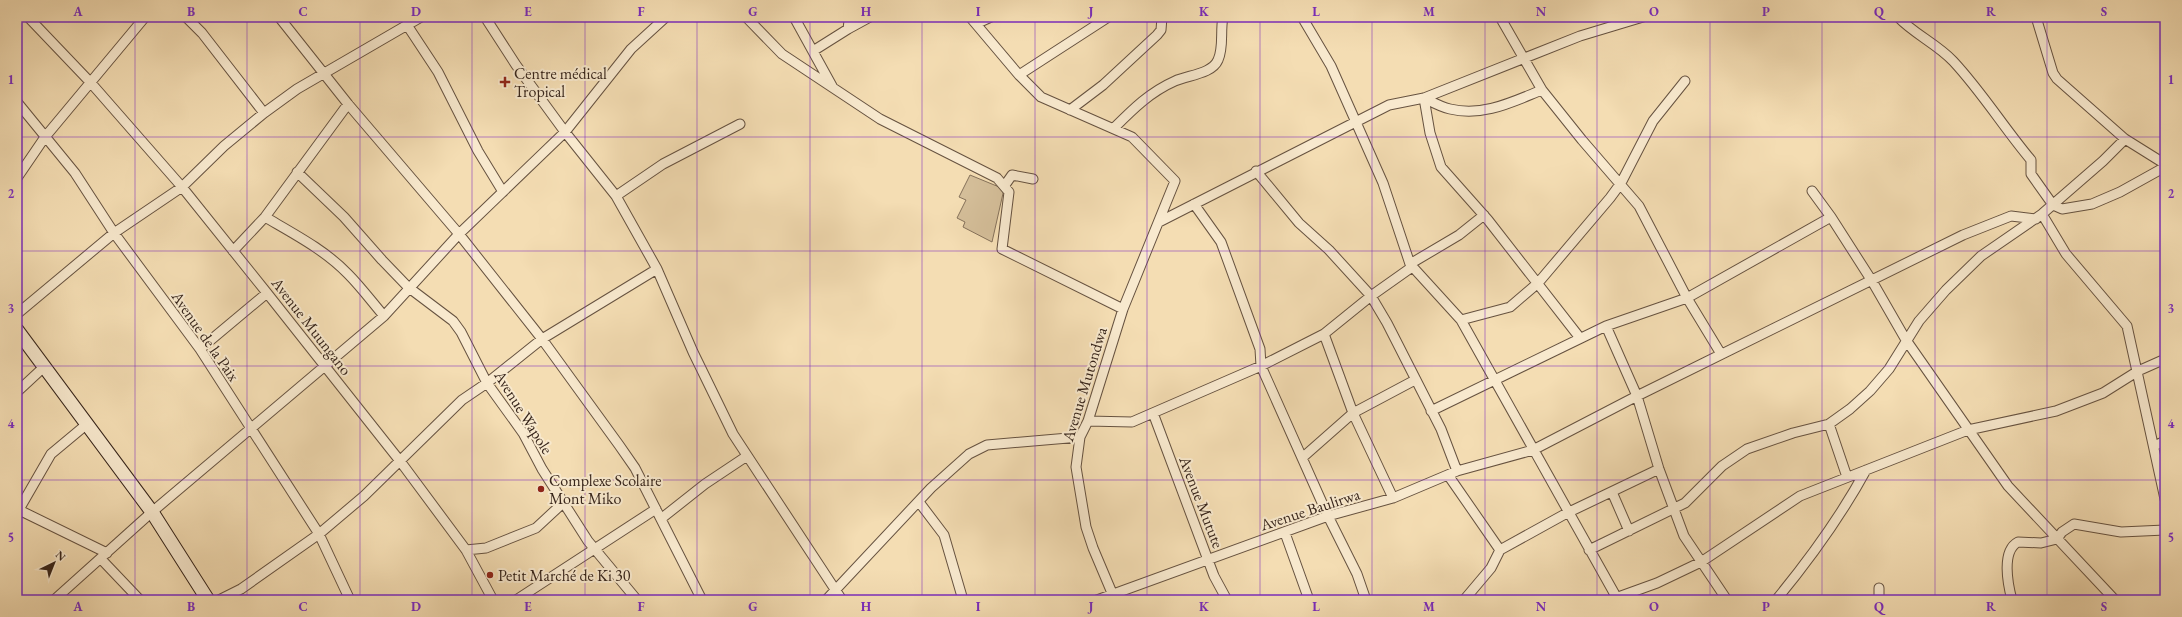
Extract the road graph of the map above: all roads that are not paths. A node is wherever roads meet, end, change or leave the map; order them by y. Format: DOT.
graph roads {
  1 [pos="28,17"];
  2 [pos="145,17"];
  3 [pos="186,17"];
  4 [pos="279,17"];
  5 [pos="420,17"];
  6 [pos="485,17"];
  7 [pos="666,17"];
  8 [pos="794,17"];
  9 [pos="847,17"];
  10 [pos="870,17"];
  11 [pos="970,17"];
  12 [pos="991,17"];
  13 [pos="1162,17"];
  14 [pos="1223,17"];
  15 [pos="1302,17"];
  16 [pos="1500,17"];
  17 [pos="1643,17"];
  18 [pos="1898,17"];
  19 [pos="2036,17"];
  20 [pos="751,18"];
  21 [pos="1107,18"];
  22 [pos="976,24"];
  23 [pos="407,25"];
  24 [pos="848,29"];
  25 [pos="813,51"];
  26 [pos="1523,58"];
  27 [pos="325,74"];
  28 [pos="1019,75"];
  29 [pos="1685,81"];
  30 [pos="90,83"];
  31 [pos="832,88"];
  32 [pos="1542,90"];
  33 [pos="1424,98"];
  34 [pos="17,102"];
  35 [pos="348,104"];
  36 [pos="1070,110"];
  37 [pos="264,113"];
  38 [pos="1355,121"];
  39 [pos="740,124"];
  40 [pos="1114,128"];
  41 [pos="564,132"];
  42 [pos="45,137"];
  43 [pos="2125,139"];
  44 [pos="2165,166"];
  45 [pos="1256,171"];
  46 [pos="297,172"];
  47 [pos="17,178"];
  48 [pos="1033,179"];
  49 [pos="1621,183"];
  50 [pos="1005,185"];
  51 [pos="182,187"];
  52 [pos="1812,191"];
  53 [pos="503,192"];
  54 [pos="616,196"];
  55 [pos="1194,204"];
  56 [pos="2053,205"];
  57 [pos="1484,216"];
  58 [pos="265,217"];
  59 [pos="1831,217"];
  60 [pos="2039,217"];
  61 [pos="1159,222"];
  62 [pos="114,233"];
  63 [pos="459,234"];
  64 [pos="233,251"];
  65 [pos="1411,265"];
  66 [pos="658,268"];
  67 [pos="1872,281"];
  68 [pos="1538,283"];
  69 [pos="408,287"];
  70 [pos="267,292"];
  71 [pos="1371,296"];
  72 [pos="1687,298"];
  73 [pos="1123,309"];
  74 [pos="17,314"];
  75 [pos="384,316"];
  76 [pos="1460,320"];
  77 [pos="1606,326"];
  78 [pos="17,330"];
  79 [pos="1324,334"];
  80 [pos="1580,338"];
  81 [pos="542,339"];
  82 [pos="1906,340"];
  83 [pos="200,349"];
  84 [pos="1721,354"];
  85 [pos="2165,359"];
  86 [pos="45,366"];
  87 [pos="1261,366"];
  88 [pos="325,367"];
  89 [pos="2138,371"];
  90 [pos="1415,380"];
  91 [pos="1493,380"];
  92 [pos="487,383"];
  93 [pos="17,392"];
  94 [pos="1637,396"];
  95 [pos="1431,411"];
  96 [pos="1153,413"];
  97 [pos="1353,413"];
  98 [pos="1088,421"];
  99 [pos="87,424"];
  100 [pos="1829,424"];
  101 [pos="251,428"];
  102 [pos="1968,430"];
  103 [pos="1080,437"];
  104 [pos="2165,441"];
  105 [pos="2154,446"];
  106 [pos="1533,450"];
  107 [pos="747,456"];
  108 [pos="1302,458"];
  109 [pos="400,461"];
  110 [pos="1659,469"];
  111 [pos="1866,470"];
  112 [pos="1453,473"];
  113 [pos="1847,477"];
  114 [pos="1612,492"];
  115 [pos="1393,498"];
  116 [pos="2165,499"];
  117 [pos="564,502"];
  118 [pos="919,502"];
  119 [pos="656,509"];
  120 [pos="1674,509"];
  121 [pos="18,511"];
  122 [pos="152,512"];
  123 [pos="1567,513"];
  124 [pos="1328,516"];
  125 [pos="662,518"];
  126 [pos="2165,530"];
  127 [pos="1629,532"];
  128 [pos="1285,533"];
  129 [pos="319,534"];
  130 [pos="2057,539"];
  131 [pos="594,548"];
  132 [pos="466,550"];
  133 [pos="1500,550"];
  134 [pos="1589,550"];
  135 [pos="104,556"];
  136 [pos="1208,558"];
  137 [pos="1701,562"];
  138 [pos="1879,588"];
  139 [pos="836,591"];
  140 [pos="1114,597"];
  141 [pos="54,600"];
  142 [pos="140,600"];
  143 [pos="208,600"];
  144 [pos="219,600"];
  145 [pos="350,600"];
  146 [pos="493,600"];
  147 [pos="516,600"];
  148 [pos="637,600"];
  149 [pos="702,600"];
  150 [pos="826,600"];
  151 [pos="842,600"];
  152 [pos="963,600"];
  153 [pos="1097,600"];
  154 [pos="1227,600"];
  155 [pos="1309,600"];
  156 [pos="1366,600"];
  157 [pos="1464,600"];
  158 [pos="1615,600"];
  159 [pos="1727,600"];
  160 [pos="1776,600"];
  161 [pos="1879,600"];
  162 [pos="2012,600"];
  163 [pos="2115,600"];
  1 -- 30 [label="street, Avenue Muungano"];
  2 -- 30 [label="street"];
  3 -- 37 [label="street"];
  4 -- 27 [label="street"];
  5 -- 23 [label="street"];
  6 -- 41 [label="street"];
  7 -- 41 [label="street"];
  8 -- 25 [label="street"];
  9 -- 24 [label="street"];
  10 -- 24 [label="street"];
  11 -- 22 [label="street"];
  12 -- 22 [label="street"];
  13 -- 36 [label="street"];
  14 -- 40 [label="street"];
  15 -- 38 [label="street"];
  16 -- 26 [label="street"];
  17 -- 26 [label="street"];
  18 -- 56 [label="street"];
  19 -- 43 [label="street"];
  20 -- 31 [label="street"];
  21 -- 28 [label="street"];
  22 -- 28 [label="street"];
  23 -- 27 [label="street"];
  23 -- 53 [label="street"];
  24 -- 25 [label="street"];
  25 -- 31 [label="street"];
  26 -- 32 [label="street"];
  26 -- 33 [label="street"];
  27 -- 35 [label="street"];
  27 -- 37 [label="street"];
  28 -- 36 [label="street"];
  29 -- 49 [label="street"];
  30 -- 42 [label="street"];
  30 -- 51 [label="street, Avenue Muungano"];
  31 -- 50 [label="street"];
  32 -- 33 [label="street"];
  32 -- 49 [label="street"];
  33 -- 38 [label="street"];
  33 -- 57 [label="street"];
  34 -- 42 [label="street, Avenue de la Paix"];
  35 -- 46 [label="street"];
  35 -- 63 [label="street"];
  36 -- 40 [label="street"];
  37 -- 51 [label="street"];
  38 -- 45 [label="street"];
  38 -- 65 [label="street"];
  39 -- 54 [label="street"];
  40 -- 61 [label="street, Avenue Mutondwa"];
  41 -- 53 [label="street"];
  41 -- 54 [label="street"];
  42 -- 47 [label="street"];
  42 -- 62 [label="street, Avenue de la Paix"];
  43 -- 44 [label="street"];
  43 -- 56 [label="street"];
  44 -- 56 [label="street"];
  45 -- 55 [label="street"];
  45 -- 71 [label="street"];
  46 -- 58 [label="street"];
  46 -- 69 [label="street, Avenue Wapole"];
  48 -- 50 [label="street"];
  49 -- 68 [label="street"];
  49 -- 72 [label="street"];
  50 -- 73 [label="street"];
  51 -- 62 [label="street"];
  51 -- 64 [label="street, Avenue Muungano"];
  52 -- 59 [label="street"];
  53 -- 63 [label="street"];
  54 -- 66 [label="street"];
  55 -- 61 [label="street"];
  55 -- 87 [label="street"];
  56 -- 60 [label="street"];
  57 -- 65 [label="street"];
  57 -- 68 [label="street"];
  58 -- 64 [label="street"];
  58 -- 75 [label="street"];
  59 -- 67 [label="street"];
  59 -- 72 [label="street"];
  60 -- 67 [label="street, Avenue Baulirwa"];
  60 -- 82 [label="street"];
  60 -- 89 [label="street"];
  61 -- 73 [label="street, Avenue Mutondwa"];
  62 -- 74 [label="street"];
  62 -- 83 [label="street, Avenue de la Paix"];
  63 -- 69 [label="street"];
  63 -- 81 [label="street"];
  64 -- 70 [label="street, Avenue Muungano"];
  65 -- 71 [label="street"];
  65 -- 76 [label="street"];
  66 -- 81 [label="street"];
  66 -- 107 [label="street"];
  67 -- 82 [label="street"];
  67 -- 84 [label="street, Avenue Baulirwa"];
  68 -- 76 [label="street"];
  68 -- 80 [label="street"];
  69 -- 75 [label="street"];
  69 -- 92 [label="street, Avenue Wapole"];
  70 -- 83 [label="street"];
  70 -- 88 [label="street, Avenue Muungano"];
  71 -- 79 [label="street"];
  71 -- 90 [label="street"];
  72 -- 77 [label="street"];
  72 -- 84 [label="street"];
  73 -- 98 [label="street, Avenue Mutondwa"];
  75 -- 88 [label="street"];
  76 -- 91 [label="street"];
  77 -- 80 [label="street"];
  77 -- 94 [label="street"];
  78 -- 86 [label="main road"];
  79 -- 87 [label="street"];
  79 -- 97 [label="street"];
  80 -- 91 [label="street"];
  81 -- 92 [label="street"];
  81 -- 119 [label="street"];
  82 -- 100 [label="street"];
  82 -- 102 [label="street"];
  83 -- 101 [label="street, Avenue de la Paix"];
  84 -- 94 [label="street, Avenue Baulirwa"];
  85 -- 89 [label="street"];
  86 -- 93 [label="street"];
  86 -- 99 [label="main road"];
  87 -- 96 [label="street"];
  87 -- 108 [label="street"];
  88 -- 101 [label="street"];
  88 -- 109 [label="street, Avenue Muungano"];
  89 -- 102 [label="street"];
  89 -- 105 [label="street"];
  90 -- 95 [label="street"];
  90 -- 97 [label="street"];
  91 -- 95 [label="street"];
  91 -- 106 [label="street"];
  92 -- 109 [label="street"];
  92 -- 117 [label="street, Avenue Wapole"];
  94 -- 106 [label="street, Avenue Baulirwa"];
  94 -- 110 [label="street"];
  95 -- 112 [label="street"];
  96 -- 98 [label="street"];
  96 -- 136 [label="street, Avenue Mutute"];
  97 -- 108 [label="street"];
  97 -- 115 [label="street"];
  98 -- 103 [label="street, Avenue Mutondwa"];
  99 -- 121 [label="street"];
  99 -- 122 [label="main road"];
  100 -- 113 [label="street"];
  100 -- 120 [label="street"];
  101 -- 122 [label="street"];
  101 -- 129 [label="street, Avenue de la Paix"];
  102 -- 111 [label="street"];
  102 -- 130 [label="street"];
  103 -- 118 [label="street"];
  103 -- 140 [label="street, Avenue Mutondwa"];
  104 -- 105 [label="street"];
  105 -- 116 [label="street"];
  106 -- 112 [label="street, Avenue Baulirwa"];
  106 -- 123 [label="street"];
  107 -- 125 [label="street"];
  107 -- 139 [label="street"];
  108 -- 124 [label="street"];
  109 -- 129 [label="street"];
  109 -- 132 [label="street, Avenue Muungano"];
  110 -- 114 [label="street"];
  110 -- 120 [label="street"];
  111 -- 113 [label="street"];
  111 -- 160 [label="street"];
  112 -- 115 [label="street, Avenue Baulirwa"];
  112 -- 133 [label="street"];
  113 -- 137 [label="street"];
  114 -- 123 [label="street"];
  114 -- 127 [label="street"];
  115 -- 124 [label="street, Avenue Baulirwa"];
  117 -- 131 [label="street, Avenue Wapole"];
  117 -- 132 [label="street"];
  118 -- 139 [label="street"];
  118 -- 152 [label="street"];
  119 -- 125 [label="street"];
  119 -- 131 [label="street"];
  120 -- 127 [label="street"];
  120 -- 137 [label="street"];
  121 -- 135 [label="street"];
  122 -- 135 [label="street"];
  122 -- 143 [label="main road"];
  123 -- 133 [label="street"];
  123 -- 134 [label="street"];
  124 -- 128 [label="street, Avenue Baulirwa"];
  124 -- 156 [label="street"];
  125 -- 149 [label="street"];
  126 -- 130 [label="street"];
  127 -- 134 [label="street"];
  128 -- 136 [label="street, Avenue Baulirwa"];
  128 -- 155 [label="street"];
  129 -- 144 [label="street"];
  129 -- 145 [label="street, Avenue de la Paix"];
  130 -- 162 [label="street"];
  130 -- 163 [label="street"];
  131 -- 147 [label="street"];
  131 -- 148 [label="street, Avenue Wapole"];
  132 -- 146 [label="street, Avenue Muungano"];
  133 -- 157 [label="street"];
  134 -- 158 [label="street"];
  135 -- 141 [label="street"];
  135 -- 142 [label="street"];
  136 -- 140 [label="street, Avenue Baulirwa"];
  136 -- 154 [label="street, Avenue Mutute"];
  137 -- 158 [label="street"];
  137 -- 159 [label="street"];
  138 -- 161 [label="street"];
  139 -- 150 [label="street"];
  139 -- 151 [label="street"];
  140 -- 153 [label="street, Avenue Baulirwa"];
}
